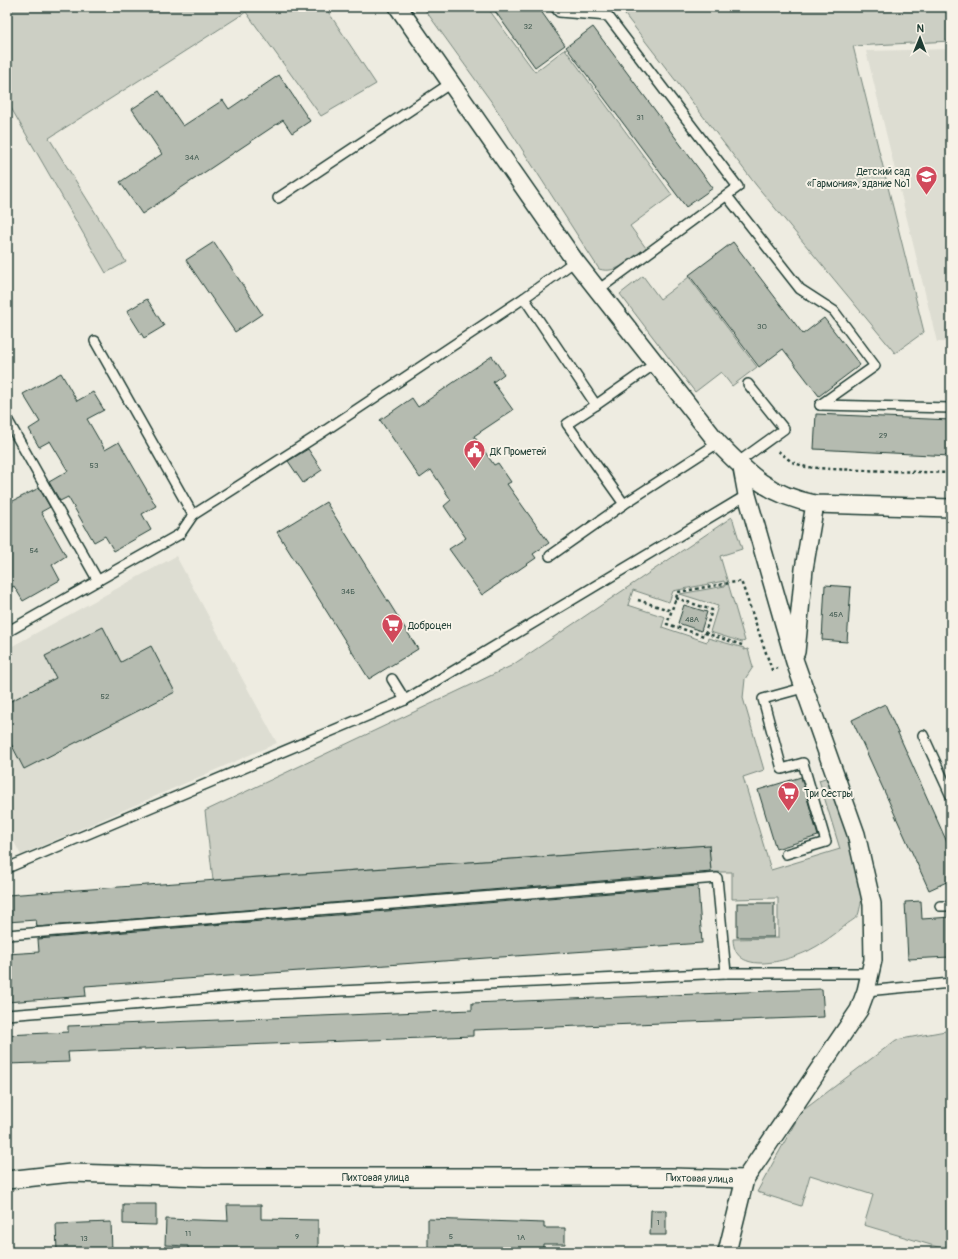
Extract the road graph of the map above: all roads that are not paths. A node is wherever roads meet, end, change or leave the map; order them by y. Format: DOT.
graph roads {
  1 [pos="398,7"];
  2 [pos="555,7"];
  3 [pos="451,83"];
  4 [pos="727,196"];
  5 [pos="278,198"];
  6 [pos="575,261"];
  7 [pos="598,290"];
  8 [pos="524,298"];
  9 [pos="95,341"];
  10 [pos="656,363"];
  11 [pos="748,384"];
  12 [pos="596,405"];
  13 [pos="951,408"];
  14 [pos="7,419"];
  15 [pos="718,443"];
  16 [pos="740,465"];
  17 [pos="747,495"];
  18 [pos="624,504"];
  19 [pos="815,504"];
  20 [pos="951,508"];
  21 [pos="193,515"];
  22 [pos="550,556"];
  23 [pos="98,581"];
  24 [pos="7,620"];
  25 [pos="9,630"];
  26 [pos="795,662"];
  27 [pos="392,679"];
  28 [pos="803,688"];
  29 [pos="405,700"];
  30 [pos="923,735"];
  31 [pos="951,796"];
  32 [pos="786,854"];
  33 [pos="7,868"];
  34 [pos="940,906"];
  35 [pos="951,906"];
  36 [pos="7,935"];
  37 [pos="726,973"];
  38 [pos="869,973"];
  39 [pos="951,983"];
  40 [pos="866,991"];
  41 [pos="7,1014"];
  42 [pos="745,1179"];
  43 [pos="7,1180"];
  44 [pos="727,1252"];
  1 -- 3 [label="street"];
  2 -- 4 [label="lane"];
  3 -- 5 [label="lane"];
  3 -- 6 [label="street"];
  4 -- 7 [label="lane"];
  4 -- 13 [label="lane"];
  6 -- 7 [label="street"];
  6 -- 8 [label="lane"];
  7 -- 10 [label="street"];
  8 -- 12 [label="lane"];
  8 -- 21 [label="lane"];
  9 -- 21 [label="lane"];
  10 -- 12 [label="lane"];
  10 -- 15 [label="street"];
  11 -- 16 [label="lane"];
  12 -- 18 [label="lane"];
  14 -- 23 [label="lane"];
  15 -- 16 [label="street"];
  15 -- 18 [label="lane"];
  16 -- 17 [label="street"];
  16 -- 19 [label="street"];
  17 -- 26 [label="street"];
  17 -- 29 [label="lane"];
  18 -- 22 [label="lane"];
  19 -- 20 [label="street"];
  19 -- 26 [label="street"];
  21 -- 23 [label="lane"];
  23 -- 25 [label="lane"];
  24 -- 25 [label="lane"];
  26 -- 28 [label="street"];
  27 -- 29 [label="lane"];
  28 -- 32 [label="lane"];
  28 -- 38 [label="street"];
  29 -- 33 [label="lane"];
  30 -- 31 [label="lane"];
  34 -- 35 [label="lane"];
  36 -- 37 [label="lane"];
  37 -- 38 [label="lane"];
  37 -- 41 [label="lane"];
  38 -- 40 [label="street"];
  39 -- 40 [label="lane"];
  40 -- 42 [label="street"];
  42 -- 43 [label="street, Пихтовая улица"];
  42 -- 44 [label="street"];
}
